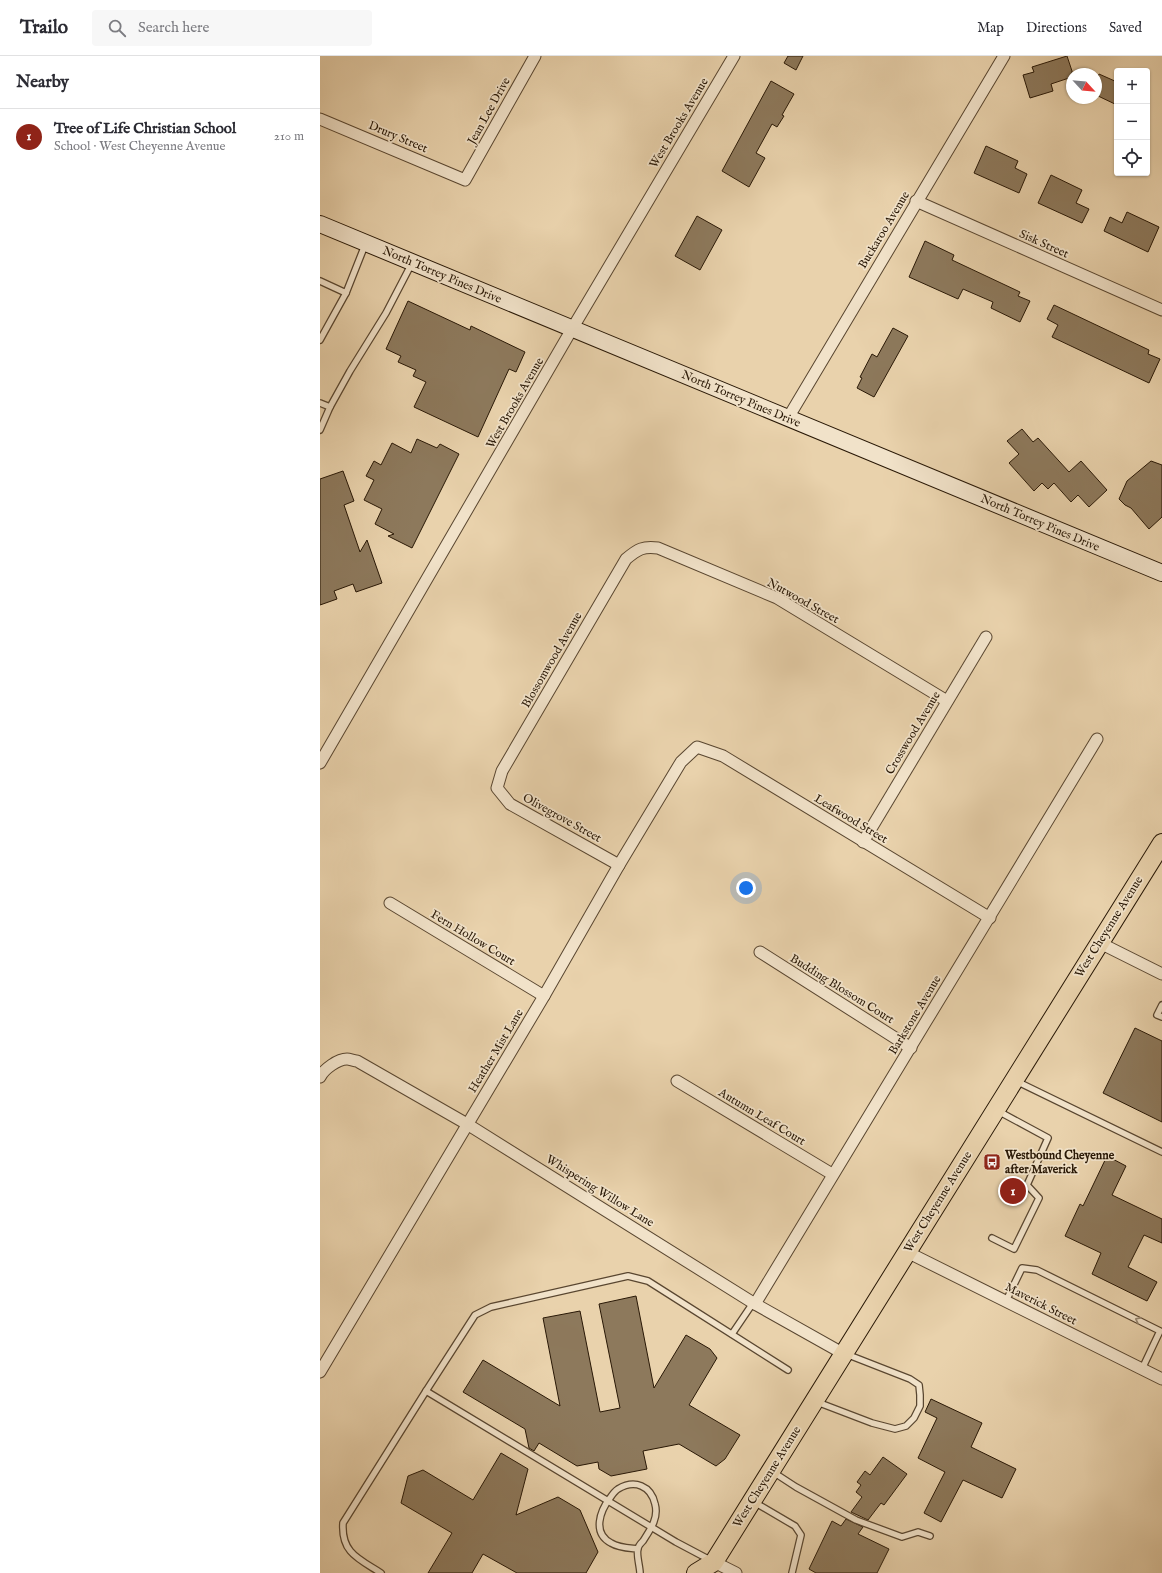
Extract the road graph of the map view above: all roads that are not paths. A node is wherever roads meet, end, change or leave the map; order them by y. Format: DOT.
graph roads {
  1 [pos="535,56"];
  2 [pos="734,56"];
  3 [pos="1004,56"];
  4 [pos="320,119"];
  5 [pos="465,180"];
  6 [pos="916,201"];
  7 [pos="320,224"];
  8 [pos="365,243"];
  9 [pos="412,263"];
  10 [pos="320,281"];
  11 [pos="346,293"];
  12 [pos="1162,310"];
  13 [pos="572,330"];
  14 [pos="320,340"];
  15 [pos="320,403"];
  16 [pos="330,407"];
  17 [pos="788,418"];
  18 [pos="320,430"];
  19 [pos="637,550"];
  20 [pos="1162,574"];
  21 [pos="986,638"];
  22 [pos="947,701"];
  23 [pos="1097,739"];
  24 [pos="697,747"];
  25 [pos="320,764"];
  26 [pos="497,788"];
  27 [pos="863,842"];
  28 [pos="1162,843"];
  29 [pos="618,865"];
  30 [pos="390,903"];
  31 [pos="990,918"];
  32 [pos="1100,942"];
  33 [pos="760,952"];
  34 [pos="1162,974"];
  35 [pos="544,996"];
  36 [pos="1162,1005"];
  37 [pos="1162,1017"];
  38 [pos="911,1048"];
  39 [pos="320,1077"];
  40 [pos="1014,1080"];
  41 [pos="677,1081"];
  42 [pos="996,1110"];
  43 [pos="468,1124"];
  44 [pos="1162,1152"];
  45 [pos="832,1174"];
  46 [pos="992,1238"];
  47 [pos="907,1252"];
  48 [pos="1006,1301"];
  49 [pos="754,1303"];
  50 [pos="732,1334"];
  51 [pos="844,1354"];
  52 [pos="1142,1369"];
  53 [pos="788,1370"];
  54 [pos="320,1372"];
  55 [pos="1162,1379"];
  56 [pos="426,1391"];
  57 [pos="814,1401"];
  58 [pos="771,1471"];
  59 [pos="608,1501"];
  60 [pos="752,1501"];
  61 [pos="652,1527"];
  62 [pos="930,1536"];
  63 [pos="638,1548"];
  64 [pos="714,1567"];
  65 [pos="381,1573"];
  66 [pos="640,1573"];
  67 [pos="696,1573"];
  68 [pos="736,1573"];
  69 [pos="792,1573"];
  1 -- 5 [label="street, Jean Lee Drive"];
  2 -- 13 [label="street, West Brooks Avenue"];
  3 -- 6 [label="street, Buckaroo Avenue"];
  4 -- 5 [label="street, Drury Street"];
  6 -- 12 [label="street, Sisk Street"];
  6 -- 17 [label="street, Buckaroo Avenue"];
  7 -- 8 [label="main road, North Torrey Pines Drive"];
  8 -- 9 [label="main road, North Torrey Pines Drive"];
  8 -- 11 [label="lane"];
  9 -- 13 [label="main road, North Torrey Pines Drive"];
  9 -- 16 [label="lane"];
  10 -- 11 [label="lane"];
  11 -- 14 [label="lane"];
  13 -- 17 [label="main road, North Torrey Pines Drive"];
  13 -- 25 [label="street, West Brooks Avenue"];
  15 -- 16 [label="lane"];
  16 -- 18 [label="lane"];
  17 -- 20 [label="main road, North Torrey Pines Drive"];
  19 -- 22 [label="street, Nutwood Street"];
  19 -- 26 [label="street, Blossomwood Avenue"];
  21 -- 22 [label="street, Crosswood Avenue"];
  22 -- 27 [label="street, Crosswood Avenue"];
  23 -- 31 [label="street, Barkstone Avenue"];
  24 -- 27 [label="street, Leafwood Street"];
  24 -- 29 [label="street, Heather Mist Lane"];
  26 -- 29 [label="street, Olivegrove Street"];
  27 -- 31 [label="street, Leafwood Street"];
  28 -- 32 [label="main road, West Cheyenne Avenue"];
  29 -- 35 [label="street, Heather Mist Lane"];
  30 -- 35 [label="street, Fern Hollow Court"];
  31 -- 38 [label="street, Barkstone Avenue"];
  32 -- 34 [label="street"];
  32 -- 40 [label="main road, West Cheyenne Avenue"];
  33 -- 38 [label="street, Budding Blossom Court"];
  35 -- 43 [label="street, Heather Mist Lane"];
  36 -- 37 [label="lane"];
  38 -- 45 [label="street, Barkstone Avenue"];
  39 -- 43 [label="street, Whispering Willow Lane"];
  40 -- 42 [label="main road, West Cheyenne Avenue"];
  40 -- 44 [label="lane"];
  41 -- 45 [label="street, Autumn Leaf Court"];
  42 -- 46 [label="lane"];
  42 -- 47 [label="main road, West Cheyenne Avenue"];
  43 -- 49 [label="street, Whispering Willow Lane"];
  43 -- 54 [label="street, Heather Mist Lane"];
  45 -- 49 [label="street, Barkstone Avenue"];
  47 -- 48 [label="street, Maverick Street"];
  47 -- 51 [label="main road, West Cheyenne Avenue"];
  48 -- 52 [label="street, Maverick Street"];
  52 -- 48 [label="lane, one-way"];
  49 -- 50 [label="lane"];
  49 -- 51 [label="street, Whispering Willow Lane"];
  50 -- 53 [label="lane"];
  50 -- 56 [label="lane"];
  51 -- 57 [label="main road, West Cheyenne Avenue"];
  51 -- 57 [label="lane"];
  52 -- 55 [label="street, Maverick Street"];
  56 -- 59 [label="lane"];
  56 -- 65 [label="lane"];
  57 -- 58 [label="main road, West Cheyenne Avenue"];
  58 -- 60 [label="main road, West Cheyenne Avenue"];
  58 -- 62 [label="lane"];
  59 -- 61 [label="lane"];
  59 -- 61 [label="lane"];
  59 -- 63 [label="lane"];
  60 -- 64 [label="main road, West Cheyenne Avenue"];
  60 -- 69 [label="lane"];
  61 -- 63 [label="lane"];
  61 -- 64 [label="lane"];
  63 -- 66 [label="lane"];
  64 -- 67 [label="main road, West Cheyenne Avenue"];
  64 -- 68 [label="street"];
}
